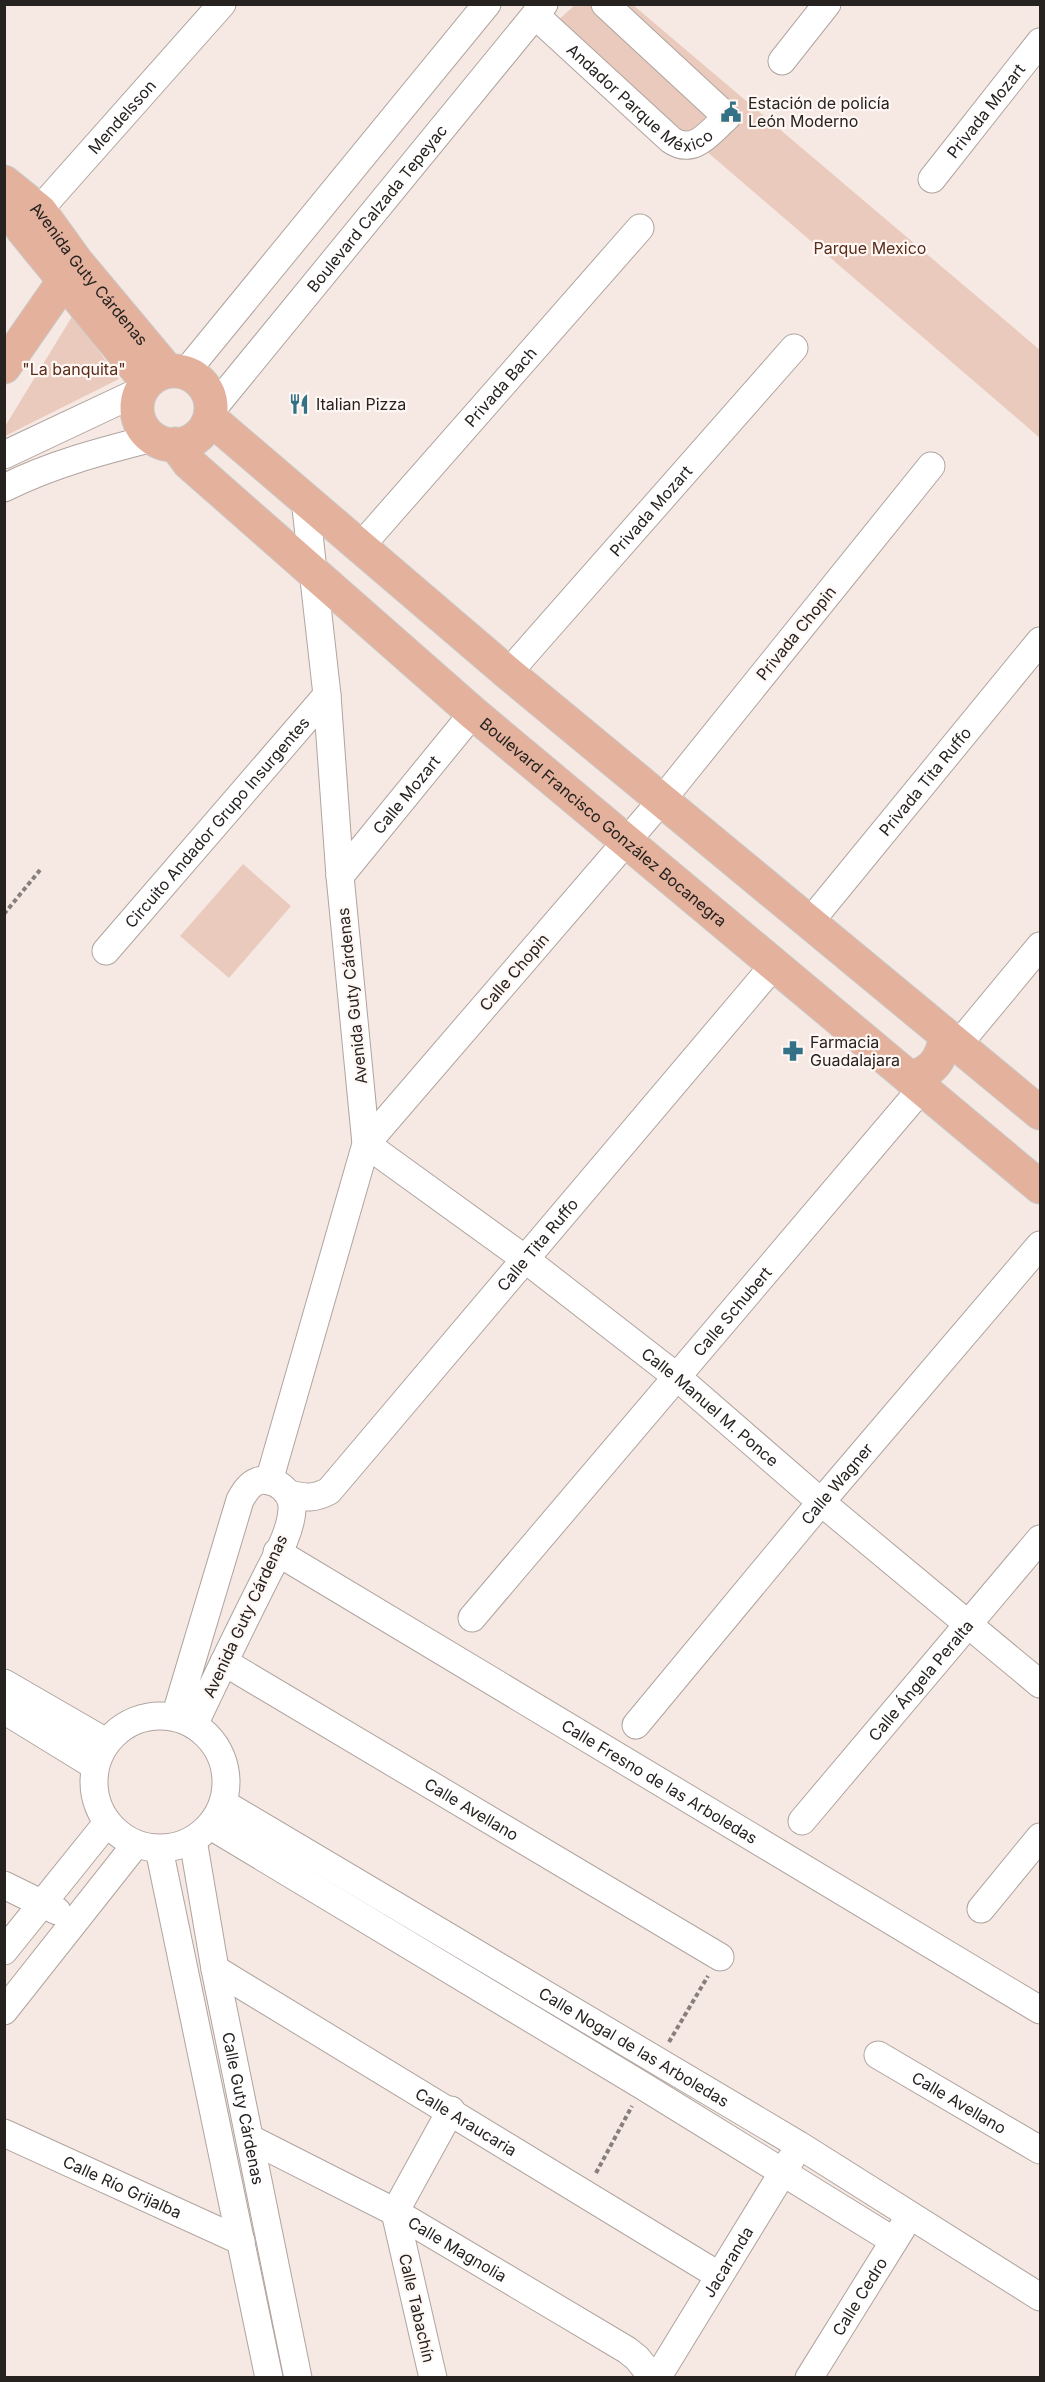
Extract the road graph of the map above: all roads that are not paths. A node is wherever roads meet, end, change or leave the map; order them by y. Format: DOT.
graph roads {
  1 [pos="222,4"];
  2 [pos="487,4"];
  3 [pos="605,4"];
  4 [pos="827,4"];
  5 [pos="539,10"];
  6 [pos="465,33"];
  7 [pos="1041,42"];
  8 [pos="496,61"];
  9 [pos="782,62"];
  10 [pos="932,179"];
  11 [pos="4,183"];
  12 [pos="4,191"];
  13 [pos="31,220"];
  14 [pos="640,228"];
  15 [pos="63,282"];
  16 [pos="794,348"];
  17 [pos="4,367"];
  18 [pos="160,379"];
  19 [pos="211,415"];
  20 [pos="164,441"];
  21 [pos="4,455"];
  22 [pos="931,466"];
  23 [pos="4,488"];
  24 [pos="305,499"];
  25 [pos="360,547"];
  26 [pos="313,573"];
  27 [pos="1041,641"];
  28 [pos="508,673"];
  29 [pos="327,695"];
  30 [pos="473,713"];
  31 [pos="662,800"];
  32 [pos="626,842"];
  33 [pos="340,876"];
  34 [pos="809,923"];
  35 [pos="1041,946"];
  36 [pos="106,951"];
  37 [pos="774,965"];
  38 [pos="952,1041"];
  39 [pos="916,1083"];
  40 [pos="1041,1113"];
  41 [pos="366,1144"];
  42 [pos="1041,1187"];
  43 [pos="1041,1245"];
  44 [pos="525,1259"];
  45 [pos="677,1377"];
  46 [pos="279,1488"];
  47 [pos="821,1502"];
  48 [pos="1041,1539"];
  49 [pos="278,1552"];
  50 [pos="472,1618"];
  51 [pos="969,1625"];
  52 [pos="224,1662"];
  53 [pos="4,1683"];
  54 [pos="1041,1684"];
  55 [pos="4,1710"];
  56 [pos="184,1721"];
  57 [pos="636,1725"];
  58 [pos="100,1754"];
  59 [pos="802,1821"];
  60 [pos="107,1823"];
  61 [pos="209,1823"];
  62 [pos="1041,1837"];
  63 [pos="148,1846"];
  64 [pos="4,1885"];
  65 [pos="42,1903"];
  66 [pos="981,1909"];
  67 [pos="76,1920"];
  68 [pos="4,1951"];
  69 [pos="720,1957"];
  70 [pos="215,1969"];
  71 [pos="1041,2010"];
  72 [pos="4,2011"];
  73 [pos="878,2055"];
  74 [pos="451,2110"];
  75 [pos="4,2133"];
  76 [pos="251,2139"];
  77 [pos="799,2145"];
  78 [pos="1041,2150"];
  79 [pos="782,2174"];
  80 [pos="395,2212"];
  81 [pos="910,2217"];
  82 [pos="241,2241"];
  83 [pos="894,2241"];
  84 [pos="718,2275"];
  85 [pos="1041,2297"];
  86 [pos="269,2378"];
  87 [pos="298,2378"];
  88 [pos="433,2378"];
  89 [pos="655,2378"];
  90 [pos="809,2378"];
  1 -- 13 [label="street, Mendelsson"];
  2 -- 6 [label="street"];
  3 -- 5 [label="street, Andador Parque México"];
  4 -- 9 [label="street"];
  5 -- 8 [label="street, Boulevard Calzada Tepeyac"];
  6 -- 8 [label="street"];
  6 -- 18 [label="street"];
  7 -- 10 [label="street, Privada Mozart"];
  8 -- 19 [label="street, Boulevard Calzada Tepeyac"];
  11 -- 13 [label="main road, Avenida Guty Cárdenas"];
  12 -- 13 [label="main road, Avenida Guty Cárdenas"];
  13 -- 15 [label="main road, Avenida Guty Cárdenas"];
  13 -- 18 [label="main road, Avenida Guty Cárdenas"];
  14 -- 25 [label="street, Privada Bach"];
  15 -- 17 [label="main road"];
  15 -- 18 [label="main road, Avenida Guty Cárdenas"];
  16 -- 28 [label="street, Privada Mozart"];
  18 -- 19 [label="main road"];
  18 -- 20 [label="main road"];
  18 -- 21 [label="street"];
  19 -- 20 [label="main road"];
  19 -- 24 [label="main road"];
  20 -- 23 [label="street"];
  20 -- 26 [label="main road, Boulevard Francisco González Bocanegra"];
  22 -- 31 [label="street, Privada Chopin"];
  24 -- 25 [label="main road"];
  24 -- 26 [label="street, Avenida Guty Cárdenas"];
  25 -- 28 [label="main road"];
  26 -- 29 [label="street, Avenida Guty Cárdenas"];
  26 -- 30 [label="main road, Boulevard Francisco González Bocanegra"];
  27 -- 34 [label="street, Privada Tita Ruffo"];
  28 -- 31 [label="main road"];
  29 -- 33 [label="street, Avenida Guty Cárdenas"];
  29 -- 36 [label="street, Circuito Andador Grupo Insurgentes"];
  30 -- 32 [label="main road, Boulevard Francisco González Bocanegra"];
  30 -- 33 [label="street, Calle Mozart"];
  31 -- 32 [label="street, Calle Chopin"];
  31 -- 34 [label="main road"];
  32 -- 37 [label="main road, Boulevard Francisco González Bocanegra"];
  32 -- 41 [label="street, Calle Chopin"];
  33 -- 41 [label="street, Avenida Guty Cárdenas"];
  34 -- 38 [label="main road"];
  35 -- 38 [label="street"];
  37 -- 39 [label="main road, Boulevard Francisco González Bocanegra"];
  37 -- 44 [label="street, Calle Tita Ruffo"];
  38 -- 39 [label="main road"];
  38 -- 40 [label="main road"];
  39 -- 42 [label="main road, Boulevard Francisco González Bocanegra"];
  39 -- 45 [label="street, Calle Schubert"];
  41 -- 44 [label="street, Calle Manuel M. Ponce"];
  41 -- 46 [label="street, Avenida Guty Cárdenas"];
  43 -- 47 [label="street, Calle Wagner"];
  44 -- 45 [label="street, Calle Manuel M. Ponce"];
  44 -- 46 [label="street, Calle Tita Ruffo"];
  45 -- 47 [label="street, Calle Manuel M. Ponce"];
  45 -- 50 [label="street, Calle Schubert"];
  46 -- 49 [label="street, Avenida Guty Cárdenas"];
  46 -- 56 [label="street, Avenida Guty Cárdenas"];
  47 -- 51 [label="street, Calle Manuel M. Ponce"];
  47 -- 57 [label="street, Calle Wagner"];
  48 -- 51 [label="street, Calle Ángela Peralta"];
  49 -- 52 [label="street, Avenida Guty Cárdenas"];
  49 -- 71 [label="street, Calle Fresno de las Arboledas"];
  51 -- 54 [label="street, Calle Manuel M. Ponce"];
  51 -- 59 [label="street, Calle Ángela Peralta"];
  52 -- 56 [label="street, Avenida Guty Cárdenas"];
  52 -- 69 [label="street, Calle Avellano"];
  53 -- 58 [label="street"];
  55 -- 58 [label="street"];
  56 -- 58 [label="street"];
  56 -- 61 [label="street"];
  58 -- 60 [label="street"];
  60 -- 63 [label="street"];
  60 -- 65 [label="street"];
  61 -- 63 [label="street"];
  61 -- 70 [label="street, Calle Guty Cárdenas"];
  61 -- 77 [label="street, Calle Nogal de las Arboledas"];
  61 -- 79 [label="street, Calle Nogal de las Arboledas"];
  62 -- 66 [label="street"];
  63 -- 67 [label="street"];
  63 -- 82 [label="street, Calle Guty Cárdenas"];
  64 -- 65 [label="street"];
  65 -- 67 [label="street"];
  65 -- 68 [label="street"];
  67 -- 72 [label="street"];
  70 -- 74 [label="street, Calle Araucaria"];
  70 -- 76 [label="street, Calle Guty Cárdenas"];
  73 -- 78 [label="street, Calle Avellano"];
  74 -- 80 [label="street"];
  74 -- 84 [label="street, Calle Araucaria"];
  75 -- 82 [label="street, Calle Río Grijalba"];
  76 -- 80 [label="street, Calle Magnolia"];
  76 -- 87 [label="street, Calle Guty Cárdenas"];
  77 -- 79 [label="street, Jacaranda"];
  77 -- 81 [label="street, Calle Nogal de las Arboledas"];
  79 -- 83 [label="street, Calle Nogal de las Arboledas"];
  79 -- 84 [label="street, Jacaranda"];
  80 -- 88 [label="street, Calle Tabachín"];
  80 -- 89 [label="street, Calle Magnolia"];
  81 -- 83 [label="street, Calle Cedro"];
  81 -- 85 [label="street, Calle Nogal de las Arboledas"];
  82 -- 86 [label="street, Calle Guty Cárdenas"];
  83 -- 90 [label="street, Calle Cedro"];
  84 -- 89 [label="street, Jacaranda"];
}
